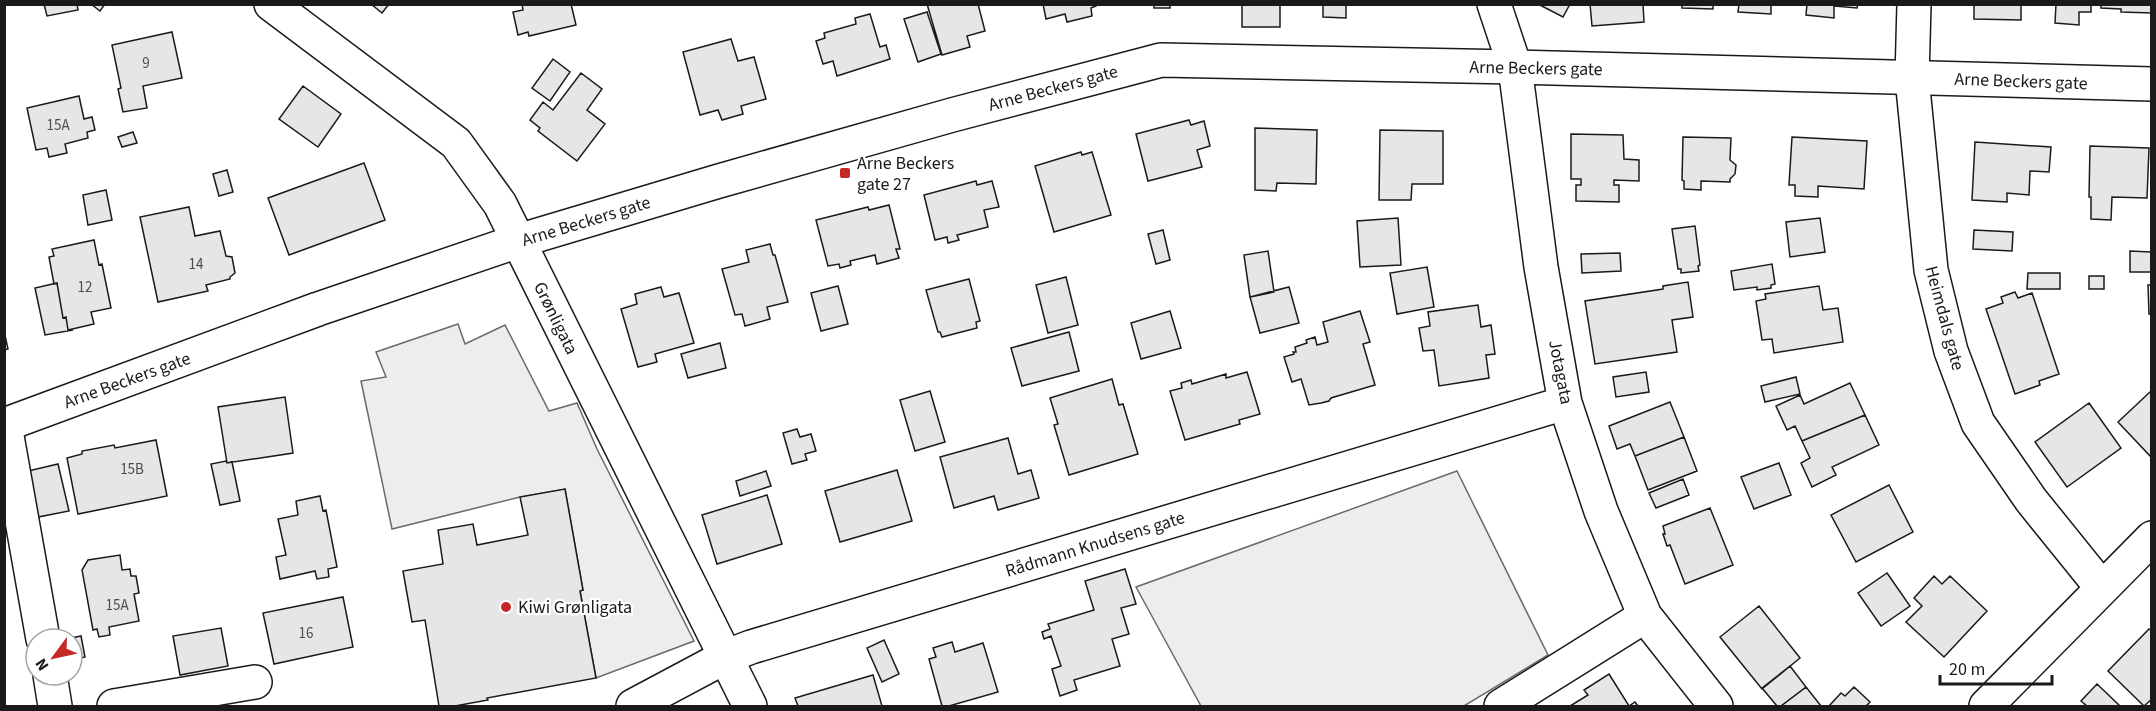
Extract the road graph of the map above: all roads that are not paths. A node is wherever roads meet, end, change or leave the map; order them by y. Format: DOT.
graph roads {
  1 [pos="271,4"];
  2 [pos="1494,4"];
  3 [pos="1914,4"];
  4 [pos="1515,67"];
  5 [pos="1912,78"];
  6 [pos="2151,84"];
  7 [pos="518,241"];
  8 [pos="1565,403"];
  9 [pos="5,425"];
  10 [pos="2151,538"];
  11 [pos="2102,588"];
  12 [pos="1645,616"];
  13 [pos="41,627"];
  14 [pos="725,657"];
  15 [pos="255,682"];
  16 [pos="52,687"];
  17 [pos="55,706"];
  18 [pos="114,706"];
  19 [pos="633,706"];
  20 [pos="750,706"];
  21 [pos="1501,706"];
  22 [pos="1716,706"];
  23 [pos="1986,706"];
  1 -- 7 [label="street, Grønligata"];
  2 -- 4 [label="street, Jotagata"];
  3 -- 5 [label="street, Heimdals gate"];
  4 -- 5 [label="street, Arne Beckers gate"];
  4 -- 7 [label="street, Arne Beckers gate"];
  4 -- 8 [label="street, Jotagata"];
  5 -- 6 [label="street, Arne Beckers gate"];
  5 -- 11 [label="street, Heimdals gate"];
  7 -- 9 [label="street, Arne Beckers gate"];
  7 -- 14 [label="street, Grønligata"];
  8 -- 12 [label="street, Jotagata"];
  8 -- 14 [label="street, Rådmann Knudsens gate"];
  9 -- 13 [label="street"];
  10 -- 11 [label="street"];
  11 -- 23 [label="street"];
  12 -- 21 [label="street"];
  12 -- 22 [label="street, Jotagata"];
  14 -- 19 [label="street, Rådmann Knudsens gate"];
  14 -- 20 [label="street, Grønligata"];
  15 -- 18 [label="street"];
  16 -- 17 [label="street"];
}
